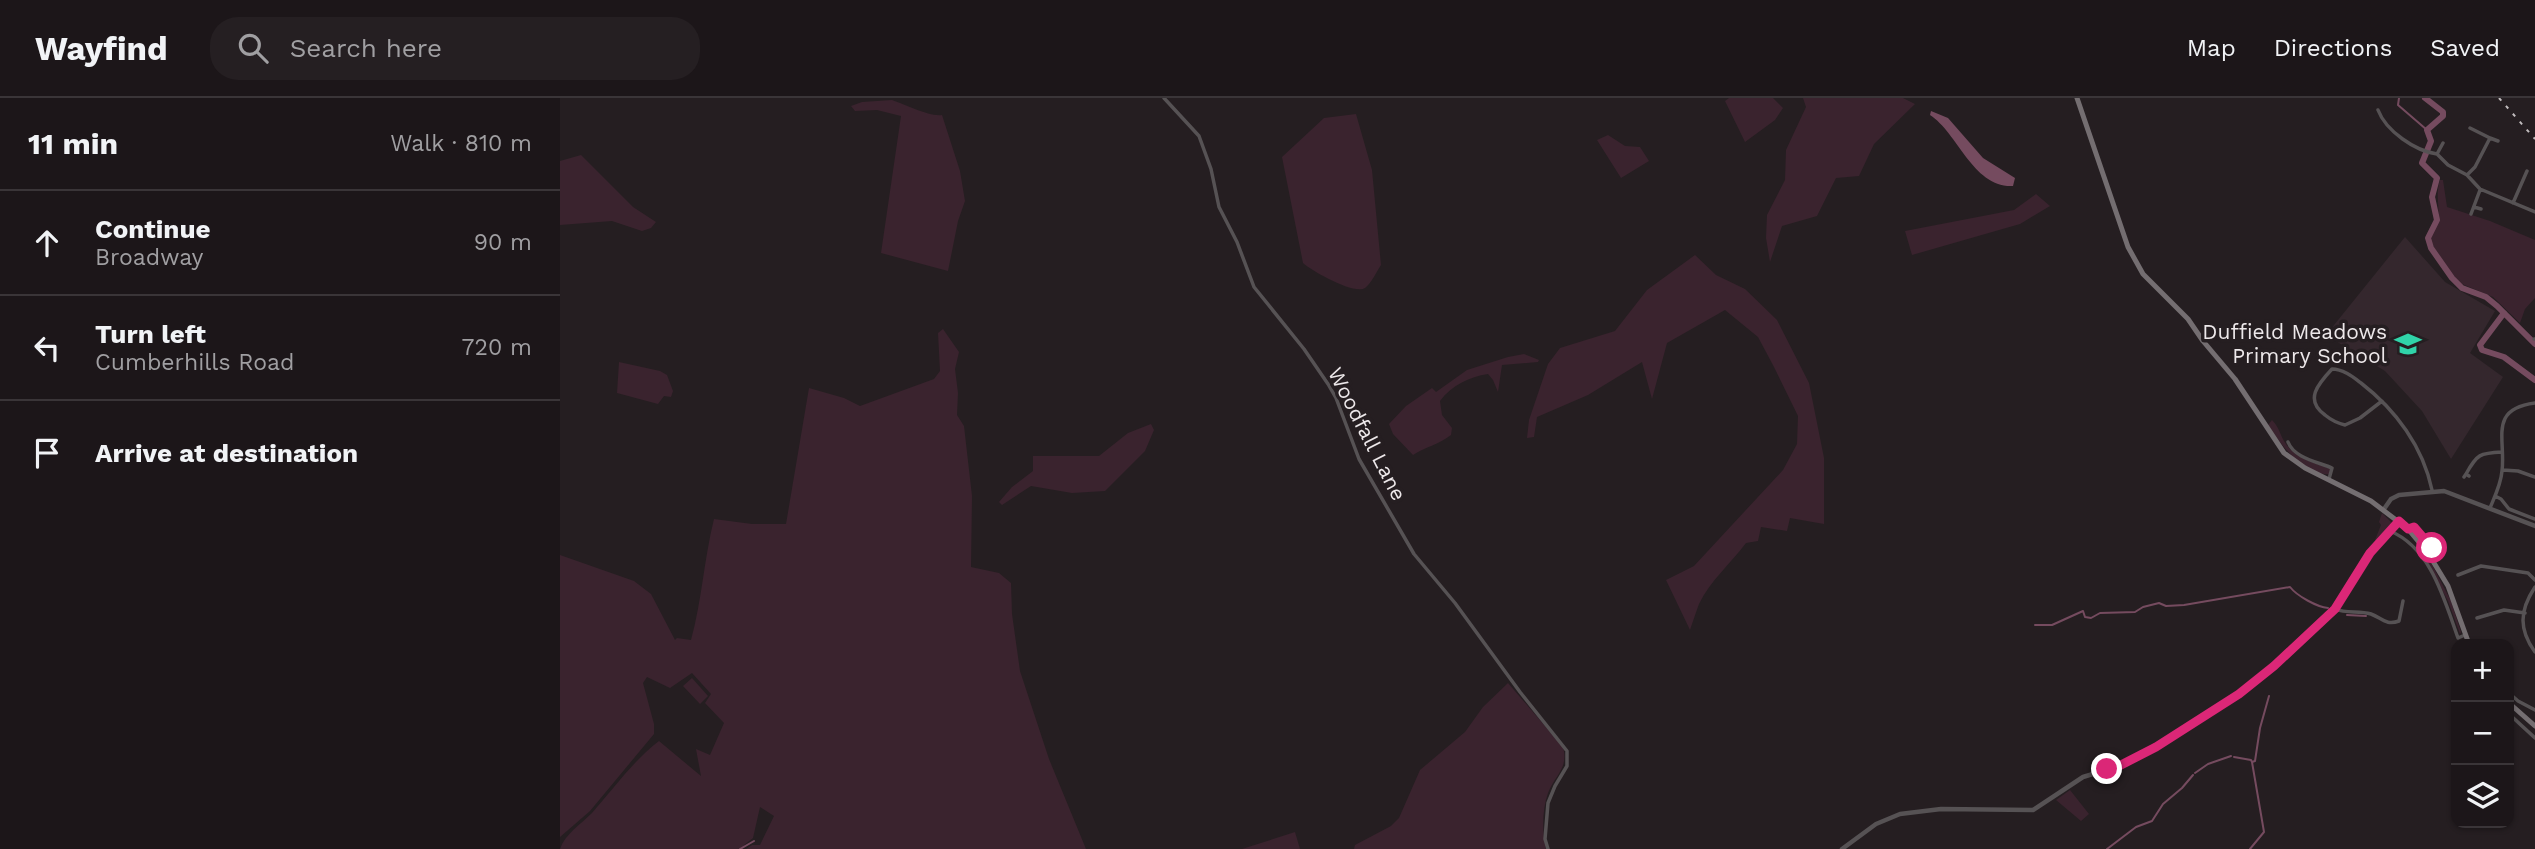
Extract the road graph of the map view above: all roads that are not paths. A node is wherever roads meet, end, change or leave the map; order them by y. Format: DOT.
graph roads {
  1 [pos="1164,98"];
  2 [pos="2077,98"];
  3 [pos="2378,110"];
  4 [pos="2470,128"];
  5 [pos="2490,138"];
  6 [pos="2498,141"];
  7 [pos="2443,143"];
  8 [pos="2437,154"];
  9 [pos="2519,173"];
  10 [pos="2467,176"];
  11 [pos="2480,189"];
  12 [pos="2513,203"];
  13 [pos="2474,207"];
  14 [pos="2481,209"];
  15 [pos="2535,212"];
  16 [pos="2471,214"];
  17 [pos="2382,401"];
  18 [pos="2535,403"];
  19 [pos="2288,442"];
  20 [pos="2502,452"];
  21 [pos="2503,470"];
  22 [pos="2467,475"];
  23 [pos="2535,477"];
  24 [pos="2329,480"];
  25 [pos="2432,490"];
  26 [pos="2495,496"];
  27 [pos="2490,508"];
  28 [pos="2384,509"];
  29 [pos="2535,519"];
  30 [pos="2399,521"];
  31 [pos="2535,526"];
  32 [pos="2408,529"];
  33 [pos="2390,531"];
  34 [pos="2442,539"];
  35 [pos="2426,556"];
  36 [pos="2458,575"];
  37 [pos="2535,580"];
  38 [pos="2535,587"];
  39 [pos="2403,601"];
  40 [pos="2335,609"];
  41 [pos="2525,613"];
  42 [pos="2477,618"];
  43 [pos="2465,635"];
  44 [pos="2458,638"];
  45 [pos="2467,639"];
  46 [pos="2535,652"];
  47 [pos="2514,697"];
  48 [pos="2514,708"];
  49 [pos="2535,711"];
  50 [pos="2514,719"];
  51 [pos="2528,722"];
  52 [pos="2535,726"];
  53 [pos="2535,738"];
  54 [pos="1548,849"];
  55 [pos="1842,849"];
  1 -- 54 [label="street, Woodfall Lane"];
  2 -- 24 [label="main road"];
  3 -- 8 [label="street"];
  4 -- 5 [label="street"];
  5 -- 6 [label="street"];
  5 -- 10 [label="street"];
  7 -- 8 [label="street"];
  8 -- 10 [label="street"];
  9 -- 12 [label="street"];
  10 -- 11 [label="street"];
  11 -- 12 [label="street"];
  11 -- 13 [label="street"];
  12 -- 15 [label="street"];
  13 -- 14 [label="street"];
  13 -- 16 [label="street"];
  17 -- 17 [label="street"];
  17 -- 25 [label="street"];
  18 -- 20 [label="street"];
  19 -- 24 [label="street"];
  20 -- 21 [label="street"];
  20 -- 22 [label="street"];
  21 -- 23 [label="street"];
  21 -- 26 [label="street"];
  24 -- 28 [label="main road"];
  25 -- 27 [label="street"];
  25 -- 28 [label="street"];
  26 -- 27 [label="street"];
  26 -- 29 [label="street"];
  27 -- 31 [label="street"];
  28 -- 30 [label="main road"];
  30 -- 32 [label="main road"];
  30 -- 33 [label="street"];
  32 -- 34 [label="street"];
  32 -- 35 [label="main road"];
  33 -- 35 [label="street"];
  33 -- 40 [label="street"];
  35 -- 43 [label="main road"];
  35 -- 44 [label="street"];
  36 -- 37 [label="street"];
  38 -- 41 [label="street"];
  39 -- 40 [label="street"];
  40 -- 55 [label="street"];
  41 -- 42 [label="street"];
  41 -- 46 [label="street"];
  43 -- 44 [label="street"];
  43 -- 45 [label="main road"];
  47 -- 49 [label="street"];
  48 -- 51 [label="main road"];
  49 -- 51 [label="street"];
  50 -- 53 [label="street"];
  51 -- 52 [label="main road"];
}
